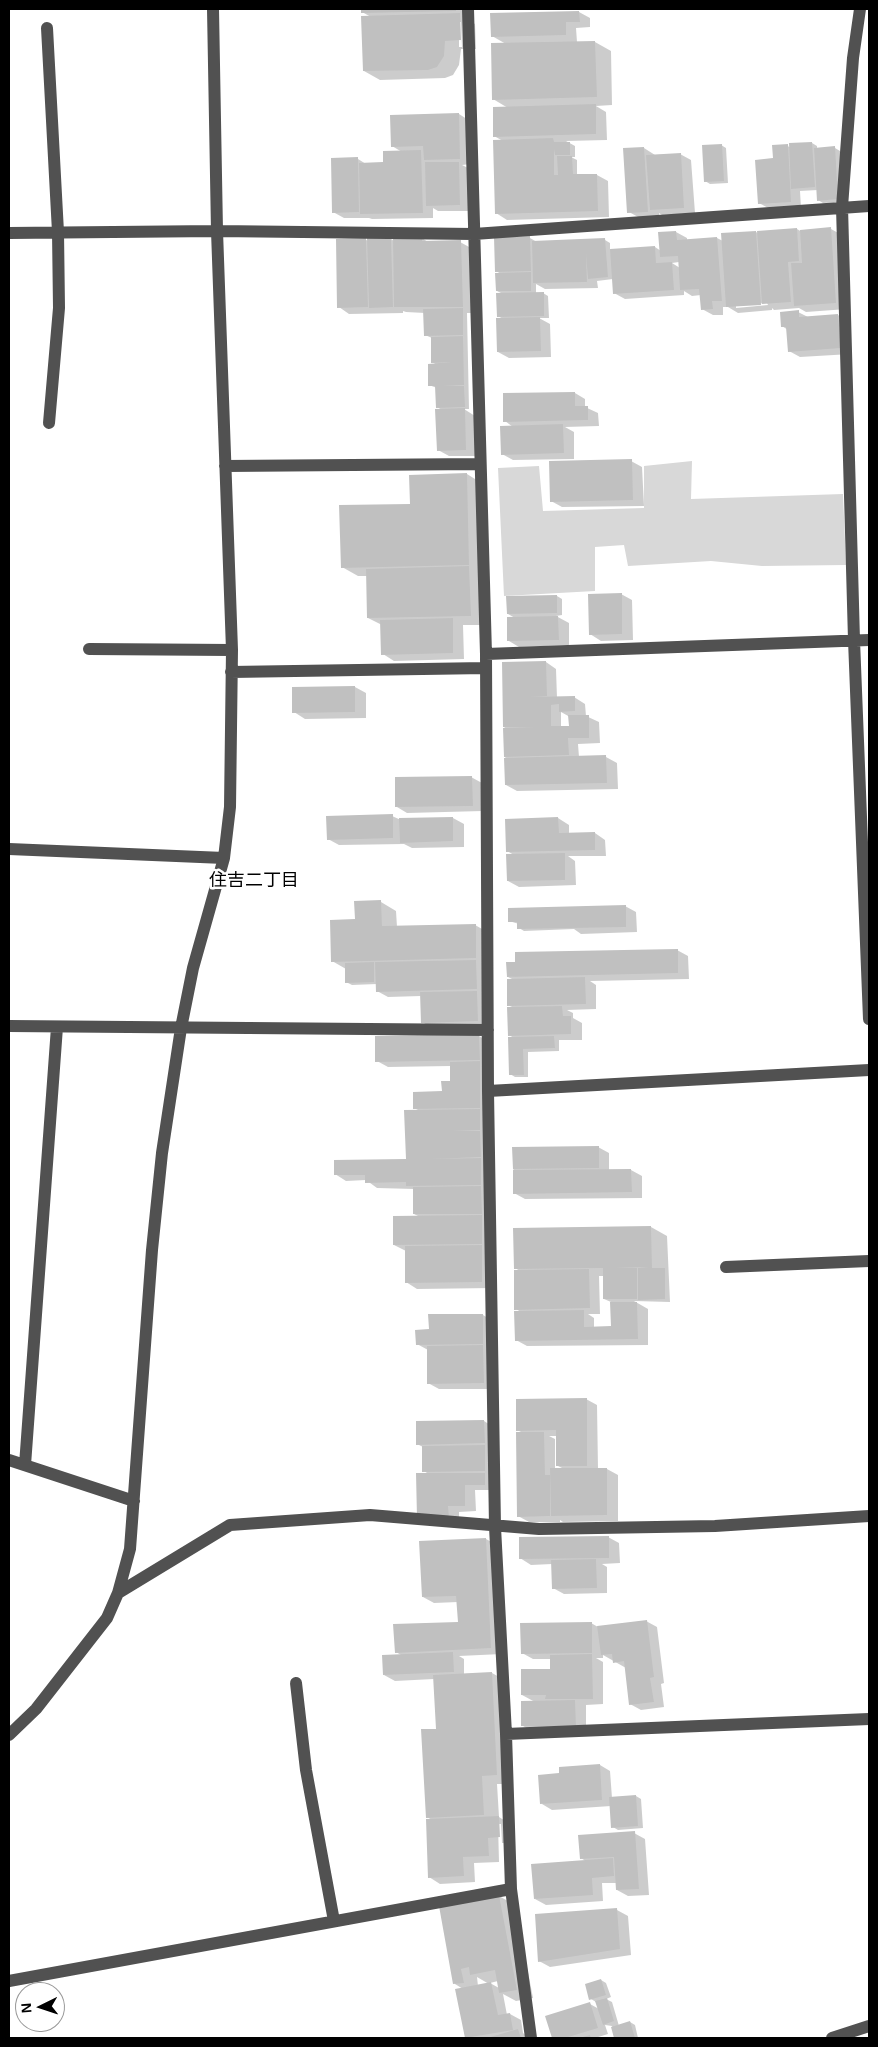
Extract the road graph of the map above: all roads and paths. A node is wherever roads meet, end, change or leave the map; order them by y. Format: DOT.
graph roads {
  1 [pos="213,9"];
  2 [pos="468,9"];
  3 [pos="860,9"];
  4 [pos="47,28"];
  5 [pos="869,206"];
  6 [pos="842,207"];
  7 [pos="217,231"];
  8 [pos="58,232"];
  9 [pos="9,233"];
  10 [pos="474,234"];
  11 [pos="49,423"];
  12 [pos="480,464"];
  13 [pos="225,466"];
  14 [pos="854,640"];
  15 [pos="869,640"];
  16 [pos="88,649"];
  17 [pos="232,650"];
  18 [pos="486,654"];
  19 [pos="486,668"];
  20 [pos="231,672"];
  21 [pos="9,849"];
  22 [pos="224,858"];
  23 [pos="869,1019"];
  24 [pos="9,1026"];
  25 [pos="57,1027"];
  26 [pos="181,1028"];
  27 [pos="488,1030"];
  28 [pos="869,1070"];
  29 [pos="488,1091"];
  30 [pos="869,1261"];
  31 [pos="726,1266"];
  32 [pos="9,1460"];
  33 [pos="25,1465"];
  34 [pos="134,1501"];
  35 [pos="869,1516"];
  36 [pos="495,1527"];
  37 [pos="118,1592"];
  38 [pos="296,1683"];
  39 [pos="869,1719"];
  40 [pos="506,1734"];
  41 [pos="9,1735"];
  42 [pos="511,1889"];
  43 [pos="334,1920"];
  44 [pos="9,1981"];
  45 [pos="869,2026"];
  46 [pos="531,2038"];
  47 [pos="832,2038"];
  1 -- 7 [label="street"];
  2 -- 10 [label="street"];
  3 -- 6 [label="street"];
  4 -- 8 [label="street"];
  5 -- 6 [label="street"];
  6 -- 10 [label="street"];
  6 -- 14 [label="street"];
  7 -- 8 [label="street"];
  7 -- 10 [label="street"];
  7 -- 13 [label="street"];
  8 -- 9 [label="street"];
  8 -- 11 [label="street"];
  10 -- 12 [label="street"];
  12 -- 13 [label="street"];
  12 -- 18 [label="street"];
  13 -- 17 [label="street"];
  14 -- 15 [label="street"];
  14 -- 18 [label="street"];
  14 -- 23 [label="street"];
  16 -- 17 [label="street"];
  17 -- 20 [label="street"];
  18 -- 19 [label="street"];
  19 -- 20 [label="street"];
  19 -- 27 [label="street"];
  20 -- 22 [label="street"];
  21 -- 22 [label="street"];
  22 -- 26 [label="street"];
  24 -- 25 [label="street"];
  25 -- 26 [label="street"];
  25 -- 33 [label="street"];
  26 -- 27 [label="street"];
  26 -- 34 [label="street"];
  27 -- 29 [label="street"];
  28 -- 29 [label="street"];
  29 -- 36 [label="street"];
  30 -- 31 [label="street"];
  32 -- 33 [label="street"];
  33 -- 34 [label="street"];
  34 -- 37 [label="street"];
  35 -- 36 [label="street"];
  36 -- 37 [label="street"];
  36 -- 40 [label="street"];
  37 -- 41 [label="street"];
  38 -- 43 [label="street"];
  39 -- 40 [label="street"];
  40 -- 42 [label="street"];
  42 -- 43 [label="street"];
  42 -- 46 [label="street"];
  43 -- 44 [label="street"];
  45 -- 47 [label="street"];
}
